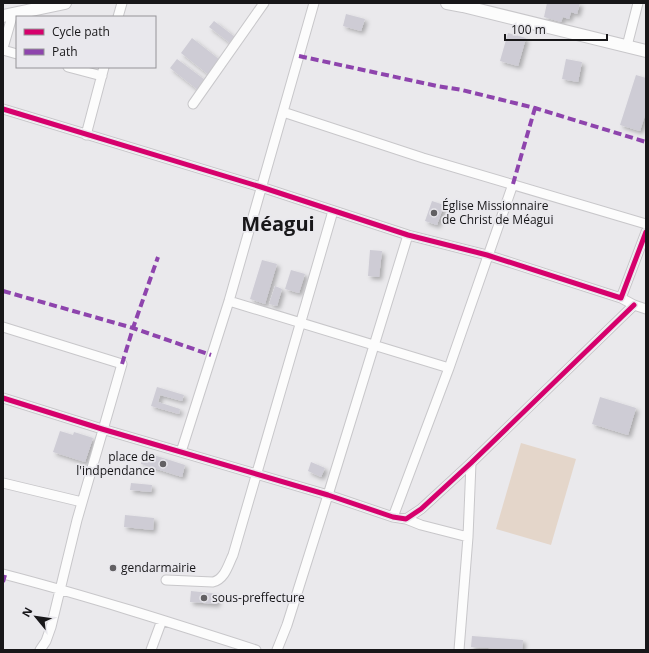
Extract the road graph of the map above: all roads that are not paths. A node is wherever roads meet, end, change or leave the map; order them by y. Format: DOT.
graph roads {
  1 [pos="65,3"];
  2 [pos="122,3"];
  3 [pos="264,3"];
  4 [pos="314,3"];
  5 [pos="447,3"];
  6 [pos="638,3"];
  7 [pos="257,7"];
  8 [pos="8,14"];
  9 [pos="118,16"];
  10 [pos="627,46"];
  11 [pos="3,49"];
  12 [pos="646,51"];
  13 [pos="16,54"];
  14 [pos="77,68"];
  15 [pos="103,71"];
  16 [pos="193,104"];
  17 [pos="3,110"];
  18 [pos="283,112"];
  19 [pos="86,135"];
  20 [pos="513,184"];
  21 [pos="261,187"];
  22 [pos="333,211"];
  23 [pos="646,224"];
  24 [pos="646,232"];
  25 [pos="408,235"];
  26 [pos="487,255"];
  27 [pos="621,298"];
  28 [pos="229,301"];
  29 [pos="634,305"];
  30 [pos="646,309"];
  31 [pos="300,323"];
  32 [pos="3,327"];
  33 [pos="374,345"];
  34 [pos="449,368"];
  35 [pos="3,398"];
  36 [pos="102,429"];
  37 [pos="181,452"];
  38 [pos="471,464"];
  39 [pos="256,474"];
  40 [pos="3,483"];
  41 [pos="328,495"];
  42 [pos="82,502"];
  43 [pos="393,517"];
  44 [pos="406,519"];
  45 [pos="468,537"];
  46 [pos="3,574"];
  47 [pos="166,580"];
  48 [pos="60,589"];
  49 [pos="162,620"];
  50 [pos="40,650"];
  51 [pos="151,650"];
  52 [pos="256,650"];
  53 [pos="277,650"];
  54 [pos="458,650"];
  1 -- 8 [label="main road"];
  2 -- 9 [label="street"];
  3 -- 7 [label="street"];
  4 -- 18 [label="street"];
  5 -- 10 [label="main road"];
  6 -- 10 [label="street"];
  7 -- 16 [label="street"];
  8 -- 11 [label="street"];
  10 -- 12 [label="main road"];
  11 -- 13 [label="street"];
  14 -- 15 [label="street"];
  15 -- 19 [label="street"];
  17 -- 19 [label="street"];
  18 -- 20 [label="street"];
  18 -- 21 [label="street"];
  19 -- 21 [label="street"];
  20 -- 23 [label="street"];
  20 -- 26 [label="street"];
  21 -- 22 [label="street"];
  21 -- 28 [label="street"];
  22 -- 25 [label="street"];
  22 -- 31 [label="street"];
  24 -- 27 [label="street"];
  25 -- 26 [label="street"];
  25 -- 33 [label="street"];
  26 -- 27 [label="street"];
  26 -- 34 [label="street"];
  27 -- 29 [label="street"];
  28 -- 31 [label="street"];
  28 -- 37 [label="street"];
  29 -- 30 [label="street"];
  29 -- 38 [label="street"];
  31 -- 33 [label="street"];
  31 -- 39 [label="street"];
  32 -- 36 [label="street"];
  33 -- 34 [label="street"];
  33 -- 41 [label="street"];
  34 -- 43 [label="street"];
  35 -- 36 [label="street"];
  36 -- 37 [label="street"];
  36 -- 42 [label="street"];
  37 -- 39 [label="street"];
  38 -- 44 [label="street"];
  38 -- 45 [label="street"];
  39 -- 41 [label="street"];
  39 -- 47 [label="street"];
  40 -- 42 [label="street"];
  41 -- 43 [label="street"];
  41 -- 53 [label="street"];
  42 -- 48 [label="street"];
  43 -- 44 [label="street"];
  44 -- 45 [label="street"];
  45 -- 54 [label="street"];
  46 -- 48 [label="street"];
  48 -- 49 [label="street"];
  48 -- 50 [label="street"];
  49 -- 51 [label="street"];
  49 -- 52 [label="street"];
}
